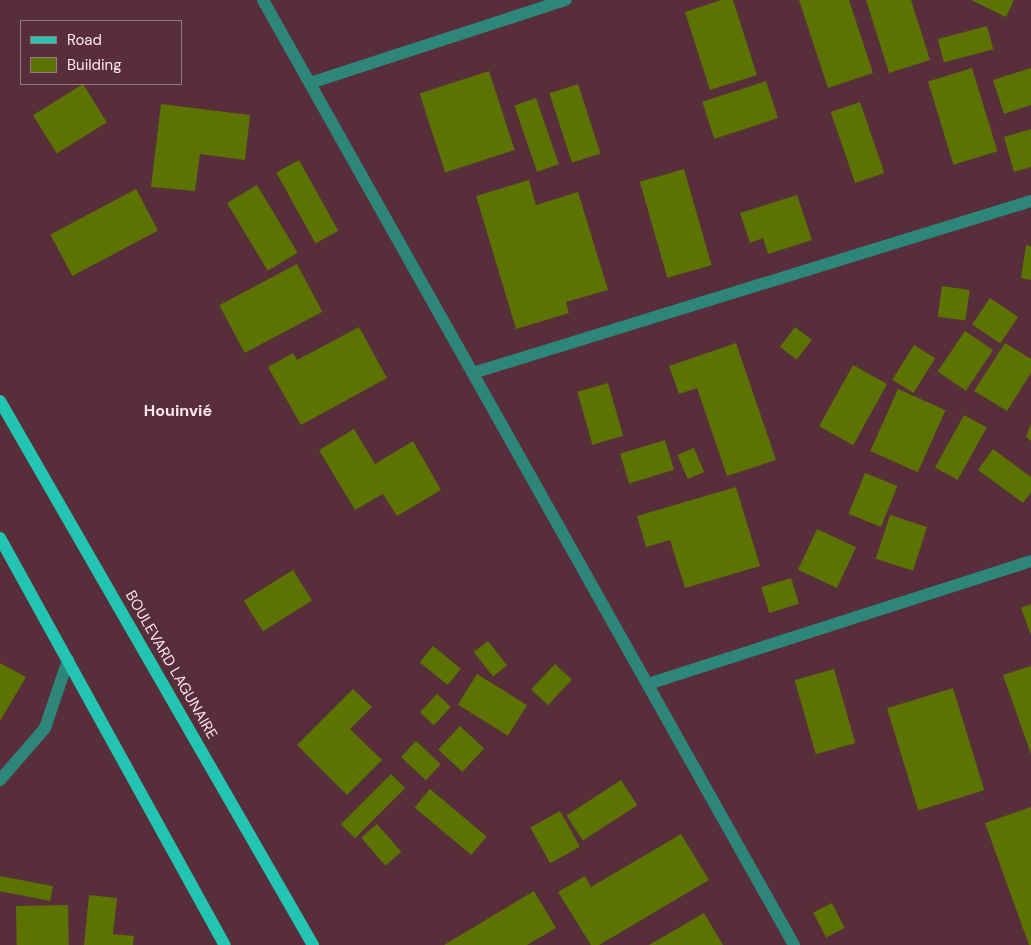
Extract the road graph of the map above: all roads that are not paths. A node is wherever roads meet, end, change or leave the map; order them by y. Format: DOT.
graph roads {
  1 [pos="263,0"];
  2 [pos="566,0"];
  3 [pos="310,83"];
  4 [pos="1031,201"];
  5 [pos="473,373"];
  6 [pos="0,401"];
  7 [pos="0,538"];
  8 [pos="1031,560"];
  9 [pos="68,660"];
  10 [pos="648,684"];
  11 [pos="0,780"];
  12 [pos="225,945"];
  13 [pos="313,945"];
  14 [pos="794,945"];
  1 -- 3 [label="street"];
  2 -- 3 [label="street"];
  3 -- 5 [label="street"];
  4 -- 5 [label="street"];
  5 -- 10 [label="street"];
  6 -- 13 [label="main road, BOULEVARD LAGUNAIRE"];
  7 -- 9 [label="main road"];
  8 -- 10 [label="street"];
  9 -- 11 [label="street"];
  9 -- 12 [label="main road"];
  10 -- 14 [label="street"];
}
